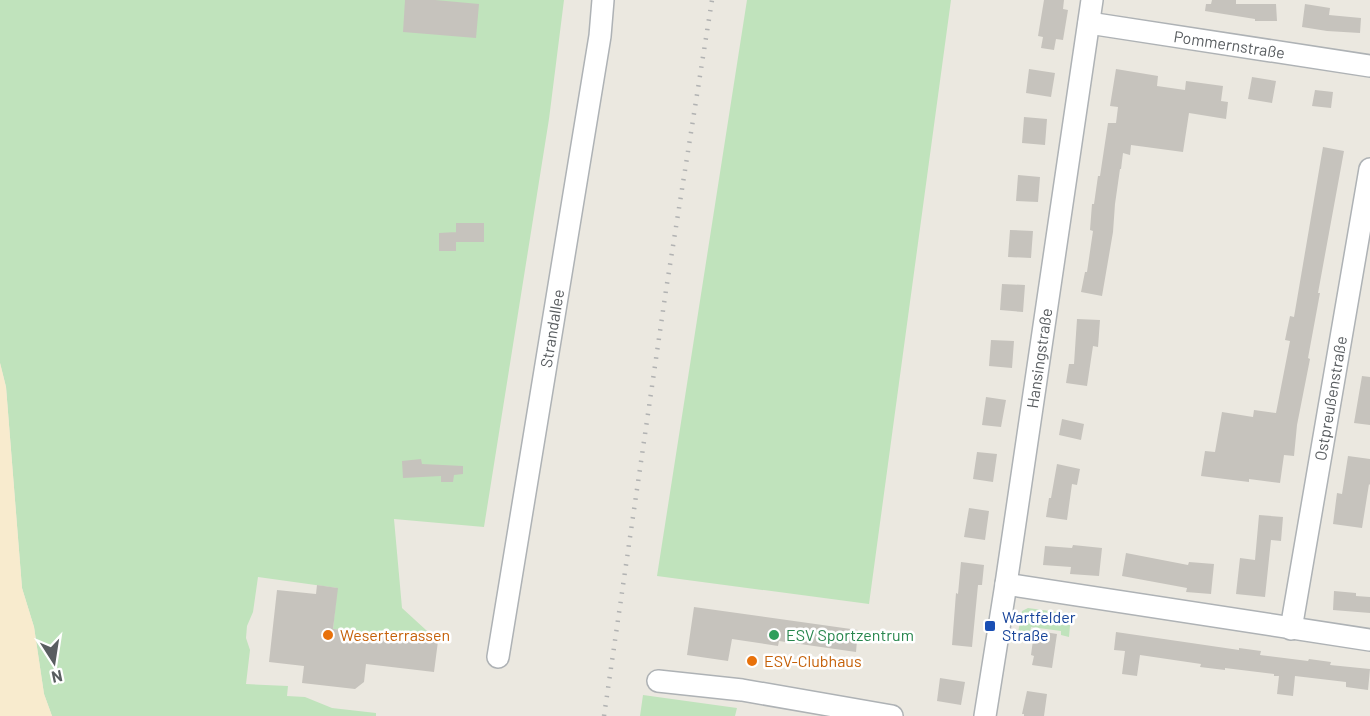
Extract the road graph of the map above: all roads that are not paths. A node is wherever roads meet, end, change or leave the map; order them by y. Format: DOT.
graph roads {
  1 [pos="603,0"];
  2 [pos="1092,0"];
  3 [pos="1089,23"];
  4 [pos="1370,66"];
  5 [pos="1370,169"];
  6 [pos="1006,585"];
  7 [pos="1291,629"];
  8 [pos="1370,640"];
  9 [pos="498,657"];
  10 [pos="658,681"];
  11 [pos="892,716"];
  12 [pos="985,716"];
  1 -- 9 [label="street, Strandallee"];
  2 -- 3 [label="street, Hansingstraße"];
  3 -- 4 [label="street, Pommernstraße"];
  3 -- 6 [label="street, Hansingstraße"];
  5 -- 7 [label="street, Ostpreußenstraße"];
  6 -- 7 [label="street"];
  6 -- 12 [label="street, Hansingstraße"];
  7 -- 8 [label="street"];
  10 -- 11 [label="street"];
}
